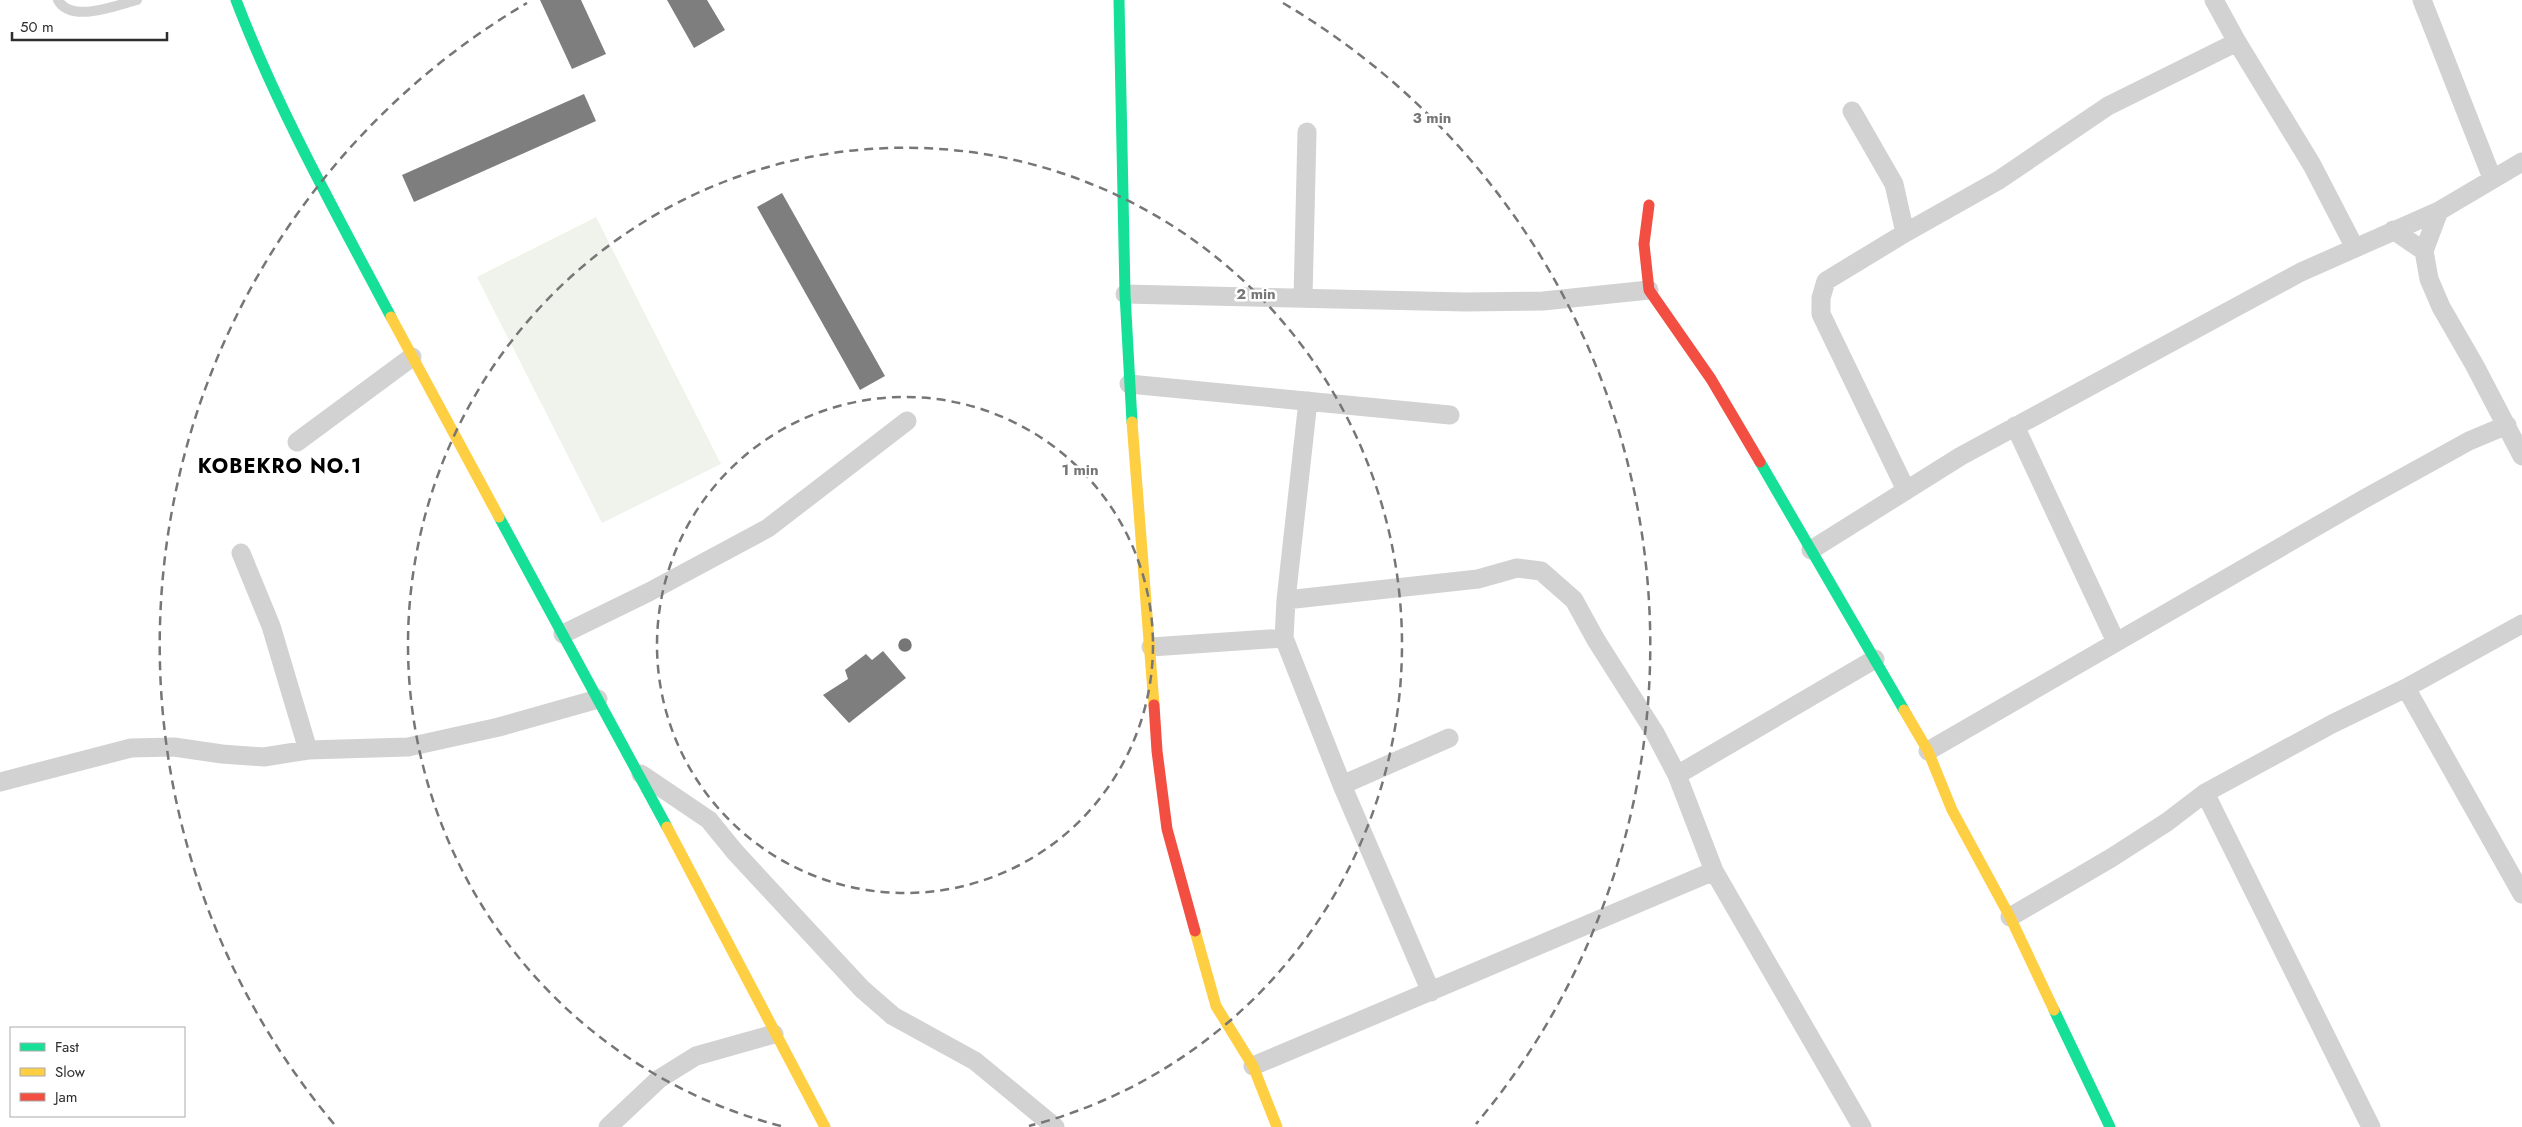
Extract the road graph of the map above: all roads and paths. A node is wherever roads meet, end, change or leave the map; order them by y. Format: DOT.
graph roads {
  1 [pos="58,0"];
  2 [pos="137,0"];
  3 [pos="236,0"];
  4 [pos="1119,0"];
  5 [pos="2214,0"];
  6 [pos="2422,0"];
  7 [pos="2237,42"];
  8 [pos="1852,111"];
  9 [pos="1308,132"];
  10 [pos="2522,162"];
  11 [pos="2492,178"];
  12 [pos="1649,205"];
  13 [pos="2439,211"];
  14 [pos="2393,230"];
  15 [pos="1905,233"];
  16 [pos="2355,248"];
  17 [pos="2424,251"];
  18 [pos="1649,290"];
  19 [pos="1125,294"];
  20 [pos="1303,297"];
  21 [pos="412,357"];
  22 [pos="1129,384"];
  23 [pos="1308,401"];
  24 [pos="1450,415"];
  25 [pos="907,421"];
  26 [pos="2507,425"];
  27 [pos="2015,426"];
  28 [pos="298,442"];
  29 [pos="2522,456"];
  30 [pos="1906,490"];
  31 [pos="1811,550"];
  32 [pos="241,553"];
  33 [pos="1286,600"];
  34 [pos="2522,624"];
  35 [pos="563,634"];
  36 [pos="1284,638"];
  37 [pos="2116,642"];
  38 [pos="1150,647"];
  39 [pos="1875,659"];
  40 [pos="2406,688"];
  41 [pos="598,699"];
  42 [pos="1448,738"];
  43 [pos="308,750"];
  44 [pos="1928,751"];
  45 [pos="638,772"];
  46 [pos="1677,775"];
  47 [pos="0,782"];
  48 [pos="1342,785"];
  49 [pos="2205,793"];
  50 [pos="1714,871"];
  51 [pos="2522,894"];
  52 [pos="2010,917"];
  53 [pos="1431,992"];
  54 [pos="774,1034"];
  55 [pos="1253,1066"];
  56 [pos="608,1127"];
  57 [pos="825,1127"];
  58 [pos="1055,1127"];
  59 [pos="1277,1127"];
  60 [pos="1862,1127"];
  61 [pos="2110,1127"];
  62 [pos="2371,1127"];
  1 -- 2 [label="lane"];
  3 -- 21 [label="street"];
  4 -- 19 [label="street"];
  5 -- 7 [label="street"];
  6 -- 11 [label="street"];
  7 -- 15 [label="street"];
  7 -- 16 [label="street"];
  8 -- 15 [label="street"];
  9 -- 20 [label="street"];
  10 -- 11 [label="street"];
  11 -- 13 [label="street"];
  12 -- 18 [label="street"];
  13 -- 14 [label="street"];
  13 -- 17 [label="street"];
  14 -- 16 [label="street"];
  14 -- 17 [label="street"];
  15 -- 30 [label="street"];
  16 -- 27 [label="street"];
  17 -- 26 [label="street"];
  18 -- 20 [label="street"];
  18 -- 31 [label="street"];
  19 -- 20 [label="street"];
  19 -- 22 [label="street"];
  21 -- 28 [label="street"];
  21 -- 35 [label="street"];
  22 -- 23 [label="street"];
  22 -- 38 [label="street"];
  23 -- 24 [label="street"];
  23 -- 33 [label="street"];
  25 -- 35 [label="street"];
  26 -- 29 [label="street"];
  26 -- 37 [label="street"];
  27 -- 30 [label="street"];
  27 -- 37 [label="street"];
  30 -- 31 [label="street"];
  31 -- 39 [label="street"];
  32 -- 43 [label="street"];
  33 -- 36 [label="street"];
  33 -- 46 [label="street"];
  34 -- 40 [label="street"];
  35 -- 41 [label="street"];
  36 -- 38 [label="street"];
  36 -- 48 [label="street"];
  37 -- 44 [label="street"];
  38 -- 55 [label="street"];
  39 -- 44 [label="street"];
  39 -- 46 [label="street"];
  40 -- 49 [label="street"];
  40 -- 51 [label="street"];
  41 -- 43 [label="street"];
  41 -- 45 [label="street"];
  42 -- 48 [label="street"];
  43 -- 47 [label="street"];
  44 -- 52 [label="street"];
  45 -- 54 [label="street"];
  45 -- 58 [label="street"];
  46 -- 50 [label="street"];
  48 -- 53 [label="street"];
  49 -- 52 [label="street"];
  49 -- 62 [label="street"];
  50 -- 53 [label="street"];
  50 -- 60 [label="street"];
  52 -- 61 [label="street"];
  53 -- 55 [label="street"];
  54 -- 56 [label="street"];
  54 -- 57 [label="street"];
  55 -- 59 [label="street"];
}
